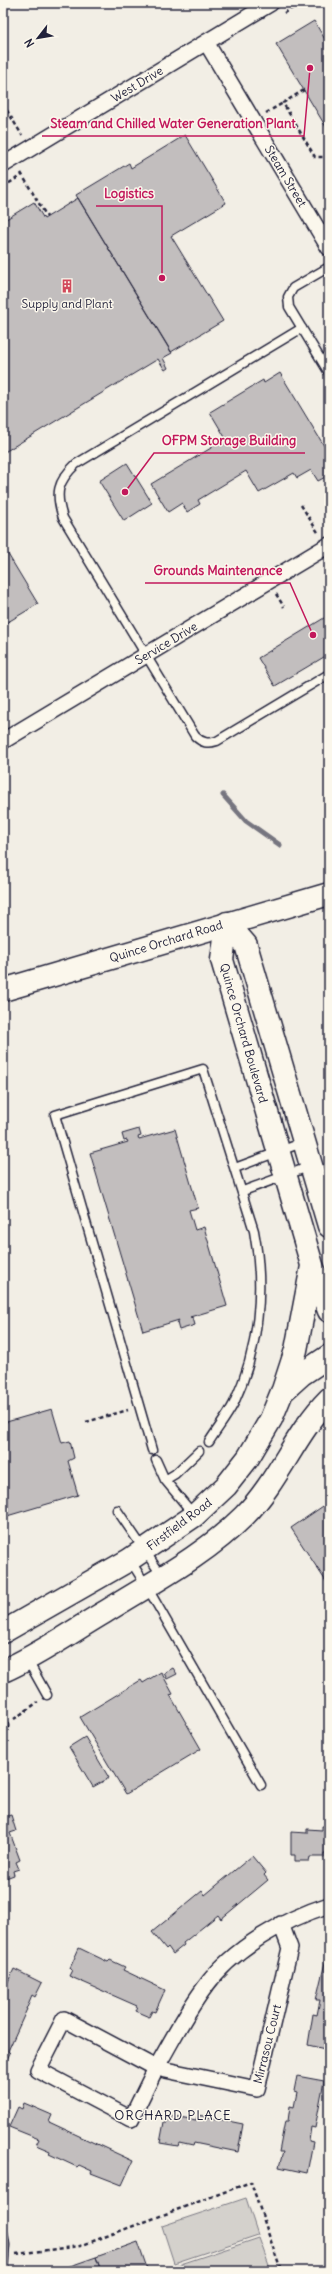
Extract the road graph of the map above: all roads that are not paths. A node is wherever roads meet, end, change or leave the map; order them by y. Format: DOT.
graph roads {
  1 [pos="271,3"];
  2 [pos="206,42"];
  3 [pos="10,166"];
  4 [pos="329,248"];
  5 [pos="329,267"];
  6 [pos="302,328"];
  7 [pos="329,373"];
  8 [pos="324,541"];
  9 [pos="146,655"];
  10 [pos="329,674"];
  11 [pos="3,741"];
  12 [pos="329,894"];
  13 [pos="227,923"];
  14 [pos="3,990"];
  15 [pos="305,1142"];
  16 [pos="280,1152"];
  17 [pos="312,1166"];
  18 [pos="235,1168"];
  19 [pos="287,1175"];
  20 [pos="243,1191"];
  21 [pos="329,1226"];
  22 [pos="312,1265"];
  23 [pos="329,1311"];
  24 [pos="329,1356"];
  25 [pos="282,1392"];
  26 [pos="329,1398"];
  27 [pos="209,1442"];
  28 [pos="152,1450"];
  29 [pos="200,1451"];
  30 [pos="156,1460"];
  31 [pos="165,1480"];
  32 [pos="117,1510"];
  33 [pos="194,1516"];
  34 [pos="137,1555"];
  35 [pos="155,1583"];
  36 [pos="3,1632"];
  37 [pos="27,1660"];
  38 [pos="3,1671"];
  39 [pos="47,1695"];
  40 [pos="261,1785"];
  41 [pos="329,1905"];
  42 [pos="280,1924"];
  43 [pos="156,2068"];
  44 [pos="3,2233"];
  45 [pos="3,2270"];
  1 -- 2 [label="street, West Drive"];
  2 -- 3 [label="street, West Drive"];
  2 -- 4 [label="street, Steam Street"];
  5 -- 6 [label="lane"];
  6 -- 7 [label="lane"];
  6 -- 9 [label="lane"];
  8 -- 9 [label="street, Service Drive"];
  9 -- 10 [label="lane"];
  9 -- 11 [label="street, Service Drive"];
  12 -- 13 [label="street, Quince Orchard Road"];
  13 -- 14 [label="street, Quince Orchard Road"];
  13 -- 15 [label="street"];
  13 -- 16 [label="street, Quince Orchard Boulevard"];
  15 -- 16 [label="lane"];
  15 -- 17 [label="street"];
  16 -- 18 [label="lane"];
  16 -- 19 [label="street, Quince Orchard Boulevard"];
  17 -- 19 [label="lane"];
  17 -- 21 [label="street"];
  18 -- 20 [label="lane"];
  18 -- 28 [label="lane"];
  19 -- 20 [label="lane"];
  19 -- 22 [label="street, Quince Orchard Boulevard"];
  20 -- 27 [label="lane"];
  22 -- 23 [label="street, Quince Orchard Boulevard"];
  22 -- 25 [label="street"];
  24 -- 25 [label="street, Firstfield Road"];
  25 -- 33 [label="street, Firstfield Road"];
  26 -- 35 [label="street"];
  29 -- 31 [label="lane"];
  30 -- 31 [label="lane"];
  31 -- 33 [label="lane"];
  32 -- 34 [label="lane"];
  33 -- 34 [label="street, Firstfield Road"];
  34 -- 35 [label="lane"];
  34 -- 35 [label="lane"];
  34 -- 36 [label="street, Firstfield Road"];
  35 -- 37 [label="street"];
  35 -- 40 [label="lane"];
  37 -- 38 [label="street"];
  37 -- 39 [label="lane"];
  41 -- 42 [label="street"];
  42 -- 43 [label="street"];
  42 -- 43 [label="street, Mirrasou Court"];
  43 -- 43 [label="street"];
  44 -- 45 [label="lane"];
}
